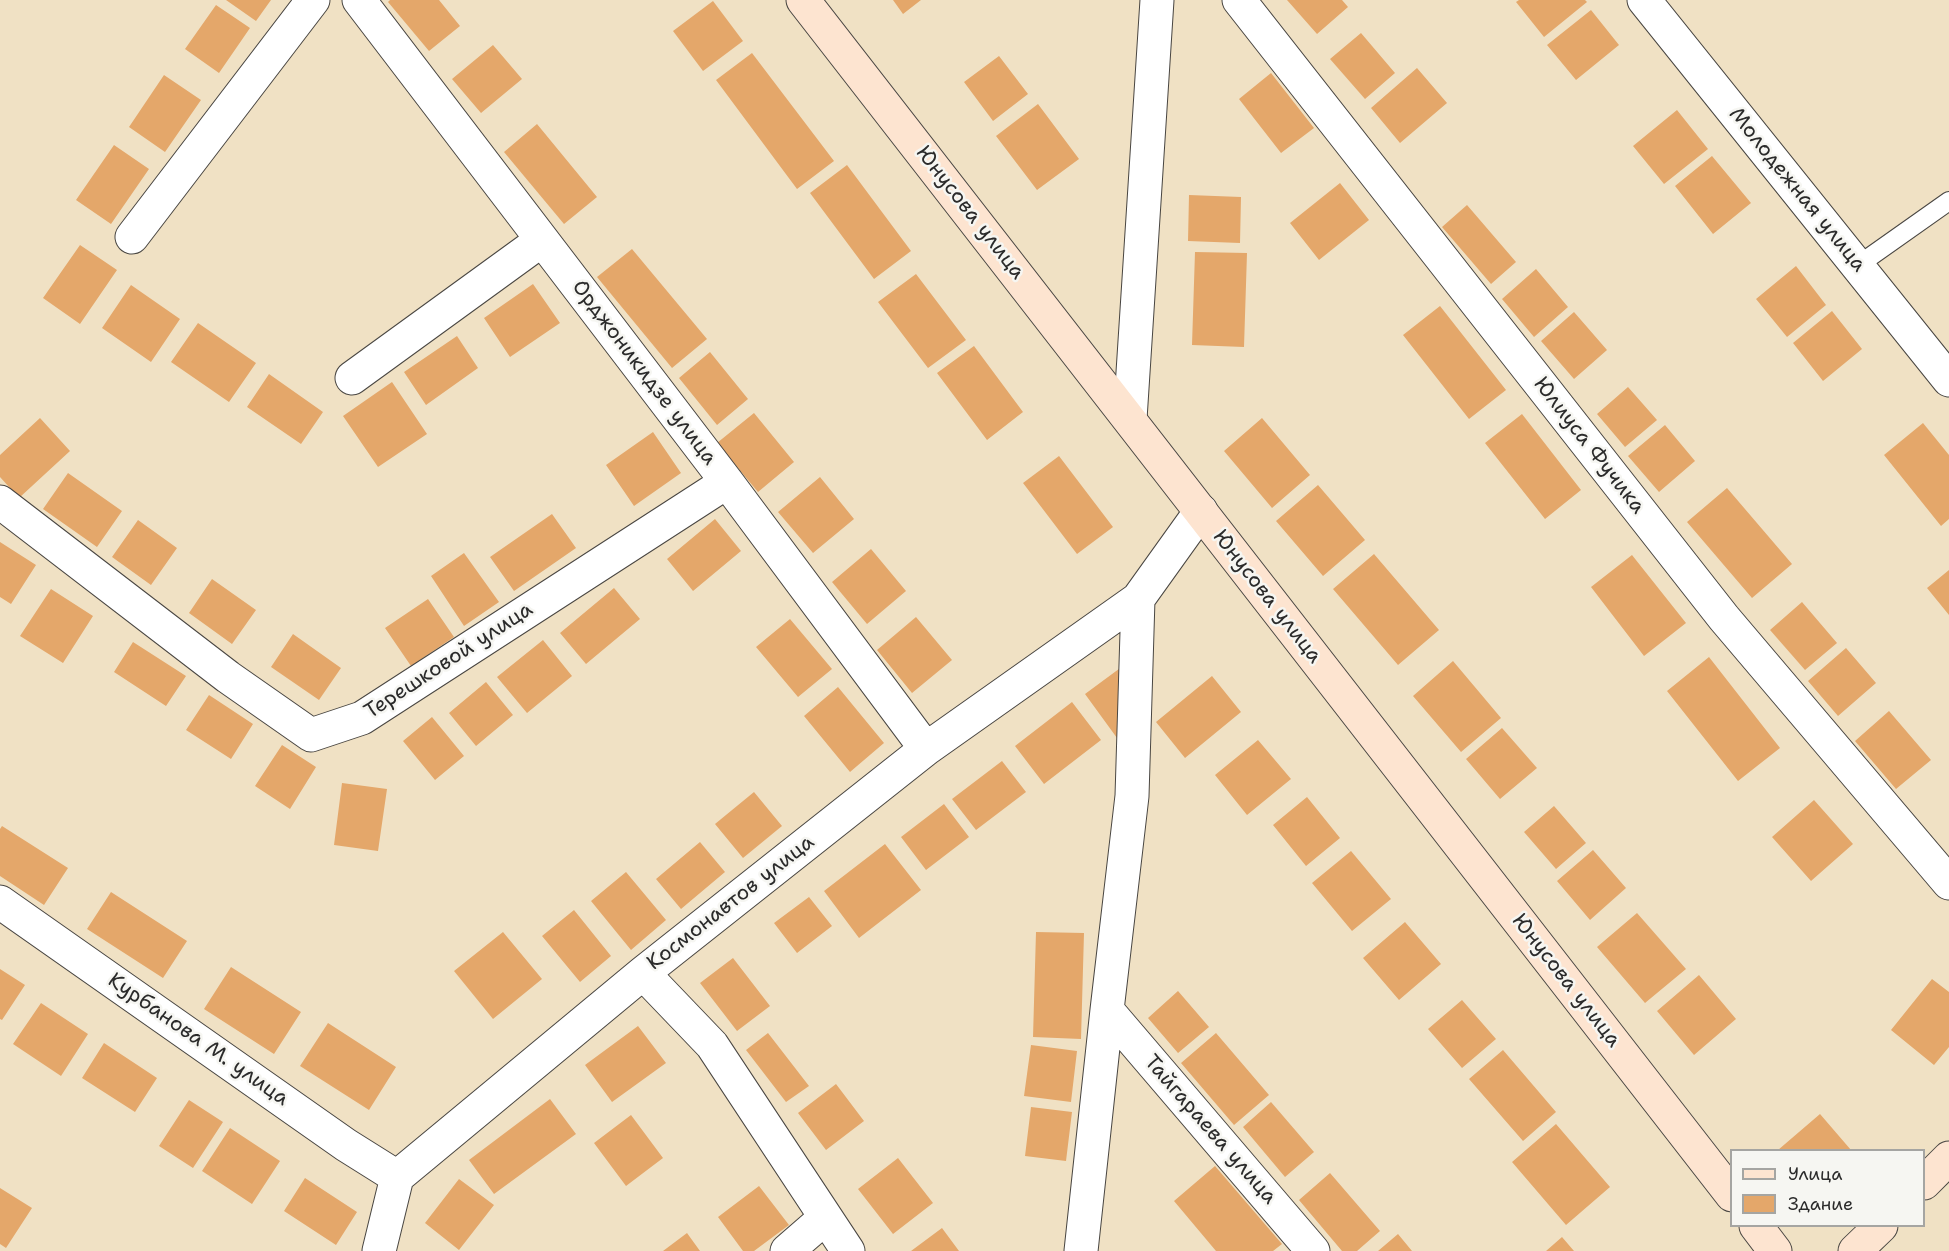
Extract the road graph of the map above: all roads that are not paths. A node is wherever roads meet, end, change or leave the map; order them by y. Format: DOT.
graph roads {
  1 [pos="312,0"];
  2 [pos="359,0"];
  3 [pos="803,0"];
  4 [pos="1157,0"];
  5 [pos="1239,0"];
  6 [pos="1644,0"];
  7 [pos="1949,201"];
  8 [pos="132,237"];
  9 [pos="542,240"];
  10 [pos="1857,266"];
  11 [pos="352,378"];
  12 [pos="1949,380"];
  13 [pos="1130,419"];
  14 [pos="728,482"];
  15 [pos="0,502"];
  16 [pos="1200,511"];
  17 [pos="1138,598"];
  18 [pos="926,749"];
  19 [pos="1949,882"];
  20 [pos="0,902"];
  21 [pos="643,973"];
  22 [pos="1107,1010"];
  23 [pos="1949,1158"];
  24 [pos="397,1177"];
  25 [pos="1925,1181"];
  26 [pos="1730,1194"];
  27 [pos="825,1218"];
  28 [pos="1757,1227"];
  29 [pos="1880,1227"];
  30 [pos="379,1251"];
  31 [pos="787,1251"];
  32 [pos="848,1251"];
  33 [pos="1081,1251"];
  34 [pos="1313,1251"];
  35 [pos="1775,1251"];
  36 [pos="1855,1251"];
  1 -- 8 [label="street"];
  2 -- 9 [label="street, Орджоникидзе улица"];
  3 -- 13 [label="main road, Юнусова улица"];
  4 -- 13 [label="street"];
  5 -- 19 [label="street, Юлиуса Фучика"];
  6 -- 10 [label="street, Молодежная улица"];
  7 -- 10 [label="lane"];
  9 -- 11 [label="street"];
  9 -- 14 [label="street, Орджоникидзе улица"];
  10 -- 12 [label="street, Молодежная улица"];
  13 -- 16 [label="main road, Юнусова улица"];
  14 -- 15 [label="street, Терешковой улица"];
  14 -- 18 [label="street, Орджоникидзе улица"];
  16 -- 17 [label="street, Космонавтов улица"];
  16 -- 26 [label="main road, Юнусова улица"];
  17 -- 18 [label="street, Космонавтов улица"];
  17 -- 22 [label="street"];
  18 -- 21 [label="street, Космонавтов улица"];
  20 -- 24 [label="street, Курбанова М. улица"];
  21 -- 24 [label="street, Космонавтов улица"];
  21 -- 27 [label="street"];
  22 -- 33 [label="street"];
  22 -- 34 [label="street, Тайгараева улица"];
  23 -- 25 [label="main road"];
  24 -- 30 [label="street"];
  27 -- 31 [label="street"];
  27 -- 32 [label="street"];
  28 -- 35 [label="main road"];
  29 -- 36 [label="main road"];
}
